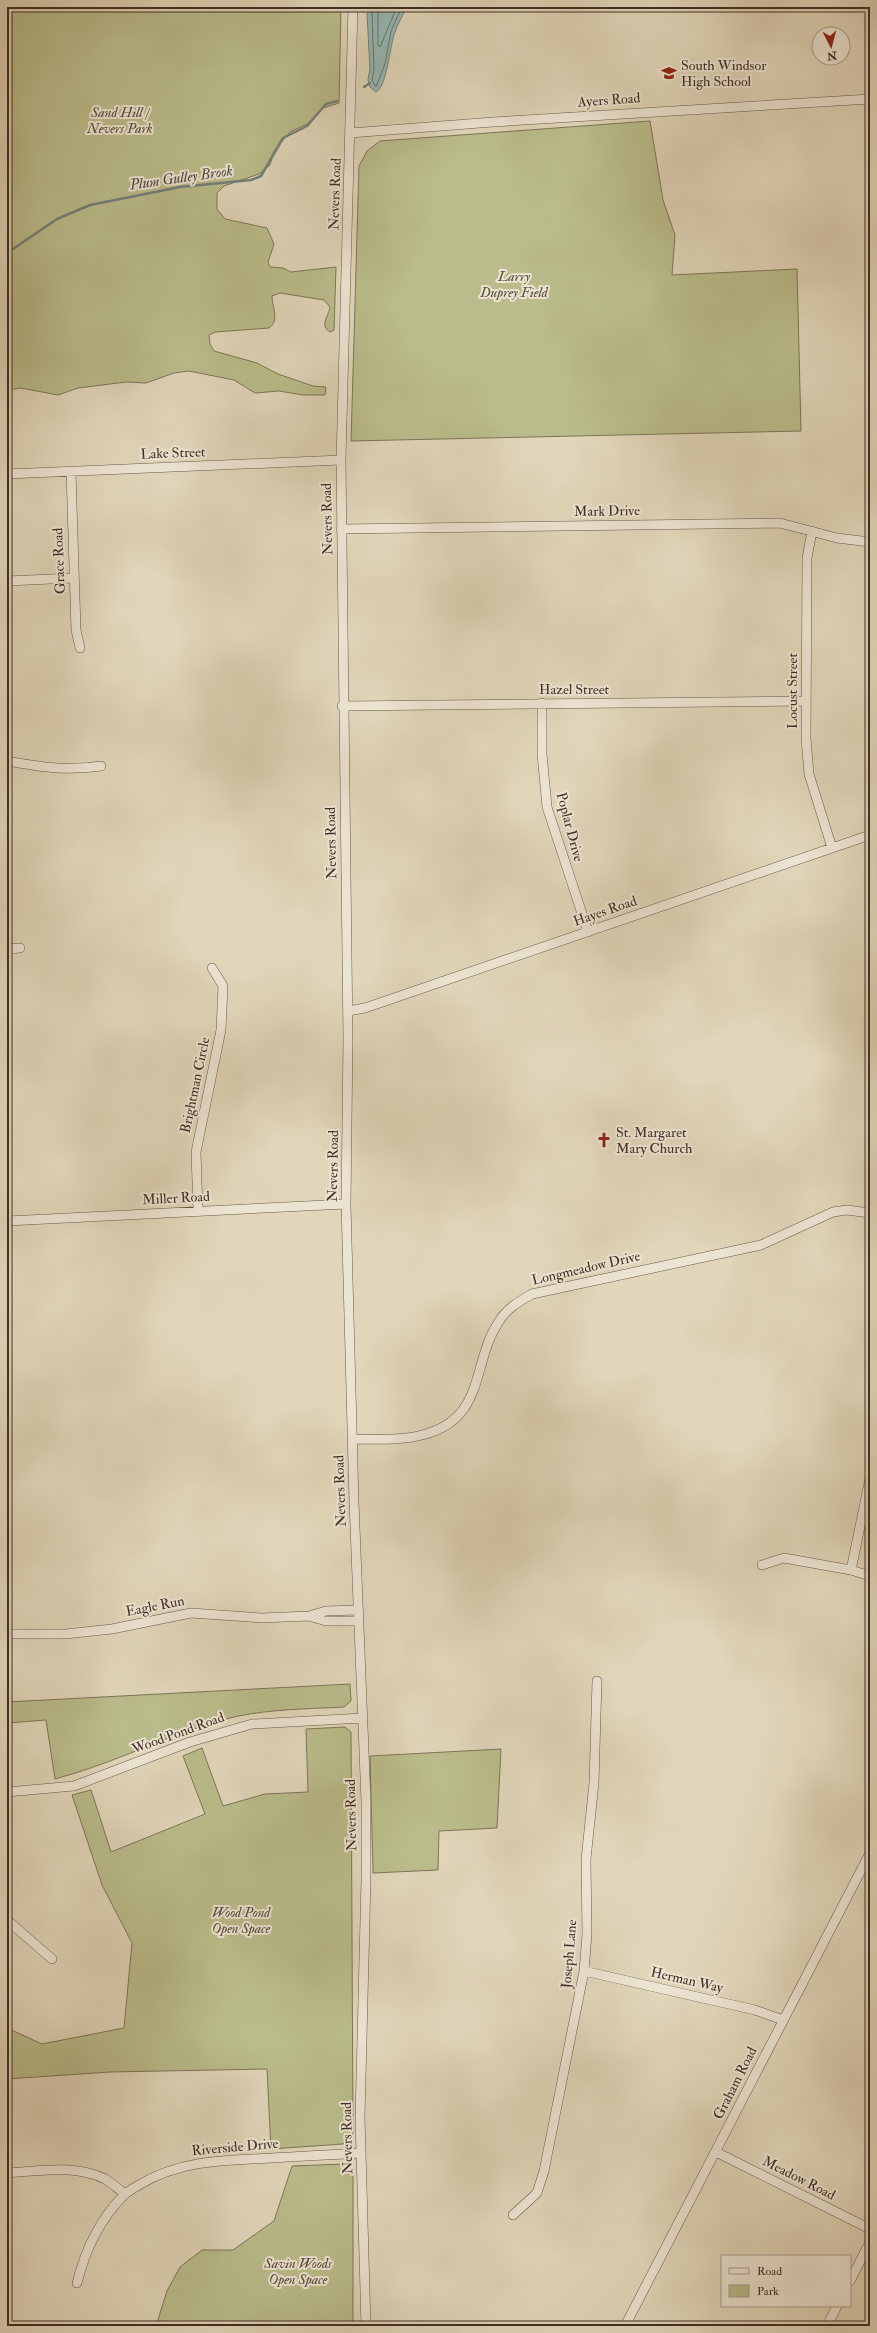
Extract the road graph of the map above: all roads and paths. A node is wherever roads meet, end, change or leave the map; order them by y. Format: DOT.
graph roads {
  1 [pos="353,7"];
  2 [pos="870,99"];
  3 [pos="870,102"];
  4 [pos="350,133"];
  5 [pos="340,460"];
  6 [pos="71,472"];
  7 [pos="7,474"];
  8 [pos="341,529"];
  9 [pos="812,531"];
  10 [pos="870,542"];
  11 [pos="73,578"];
  12 [pos="7,581"];
  13 [pos="80,648"];
  14 [pos="806,701"];
  15 [pos="542,703"];
  16 [pos="342,706"];
  17 [pos="7,761"];
  18 [pos="101,766"];
  19 [pos="870,835"];
  20 [pos="832,848"];
  21 [pos="588,932"];
  22 [pos="20,948"];
  23 [pos="7,949"];
  24 [pos="212,968"];
  25 [pos="348,1011"];
  26 [pos="346,1204"];
  27 [pos="198,1211"];
  28 [pos="870,1213"];
  29 [pos="7,1221"];
  30 [pos="352,1439"];
  31 [pos="870,1478"];
  32 [pos="762,1565"];
  33 [pos="852,1570"];
  34 [pos="870,1576"];
  35 [pos="358,1610"];
  36 [pos="309,1616"];
  37 [pos="358,1621"];
  38 [pos="8,1634"];
  39 [pos="597,1681"];
  40 [pos="362,1718"];
  41 [pos="7,1792"];
  42 [pos="870,1853"];
  43 [pos="7,1920"];
  44 [pos="52,1959"];
  45 [pos="584,1971"];
  46 [pos="783,2020"];
  47 [pos="716,2152"];
  48 [pos="360,2153"];
  49 [pos="7,2173"];
  50 [pos="124,2194"];
  51 [pos="512,2216"];
  52 [pos="870,2230"];
  53 [pos="870,2242"];
  54 [pos="851,2278"];
  55 [pos="77,2283"];
  56 [pos="836,2307"];
  57 [pos="366,2326"];
  58 [pos="625,2326"];
  59 [pos="827,2326"];
  1 -- 4 [label="street, Nevers Road"];
  2 -- 3 [label="street"];
  2 -- 4 [label="street, Ayers Road"];
  4 -- 5 [label="street, Nevers Road"];
  5 -- 6 [label="street, Lake Street"];
  5 -- 8 [label="street, Nevers Road"];
  6 -- 7 [label="street, Lake Street"];
  6 -- 11 [label="street, Grace Road"];
  8 -- 9 [label="street, Mark Drive"];
  8 -- 16 [label="street, Nevers Road"];
  9 -- 10 [label="street, Mark Drive"];
  9 -- 14 [label="street, Locust Street"];
  11 -- 12 [label="street"];
  11 -- 13 [label="street, Grace Road"];
  14 -- 15 [label="street, Hazel Street"];
  14 -- 20 [label="street, Locust Street"];
  15 -- 16 [label="street, Hazel Street"];
  15 -- 21 [label="street, Poplar Drive"];
  16 -- 25 [label="street, Nevers Road"];
  17 -- 18 [label="street"];
  19 -- 20 [label="street, Hayes Road"];
  20 -- 21 [label="street, Hayes Road"];
  21 -- 25 [label="street, Hayes Road"];
  22 -- 23 [label="street"];
  24 -- 27 [label="street, Brightman Circle"];
  25 -- 26 [label="street, Nevers Road"];
  26 -- 27 [label="street, Miller Road"];
  26 -- 30 [label="street, Nevers Road"];
  27 -- 29 [label="street, Miller Road"];
  28 -- 30 [label="street, Longmeadow Drive"];
  30 -- 35 [label="street, Nevers Road"];
  31 -- 33 [label="street"];
  32 -- 33 [label="street"];
  33 -- 34 [label="street"];
  35 -- 36 [label="street, Eagle Run"];
  35 -- 37 [label="street, Nevers Road"];
  36 -- 37 [label="street, Eagle Run"];
  36 -- 38 [label="street, Eagle Run"];
  37 -- 40 [label="street, Nevers Road"];
  39 -- 45 [label="street, Joseph Lane"];
  40 -- 41 [label="street, Wood Pond Road"];
  40 -- 48 [label="street, Nevers Road"];
  42 -- 46 [label="street, Graham Road"];
  43 -- 44 [label="street"];
  45 -- 46 [label="street, Herman Way"];
  45 -- 51 [label="street, Joseph Lane"];
  46 -- 47 [label="street, Graham Road"];
  47 -- 52 [label="street, Meadow Road"];
  47 -- 58 [label="street, Graham Road"];
  48 -- 50 [label="street, Riverside Drive"];
  48 -- 57 [label="street, Nevers Road"];
  49 -- 50 [label="street"];
  50 -- 55 [label="street, Riverside Drive"];
  53 -- 54 [label="street"];
  56 -- 59 [label="street"];
}
